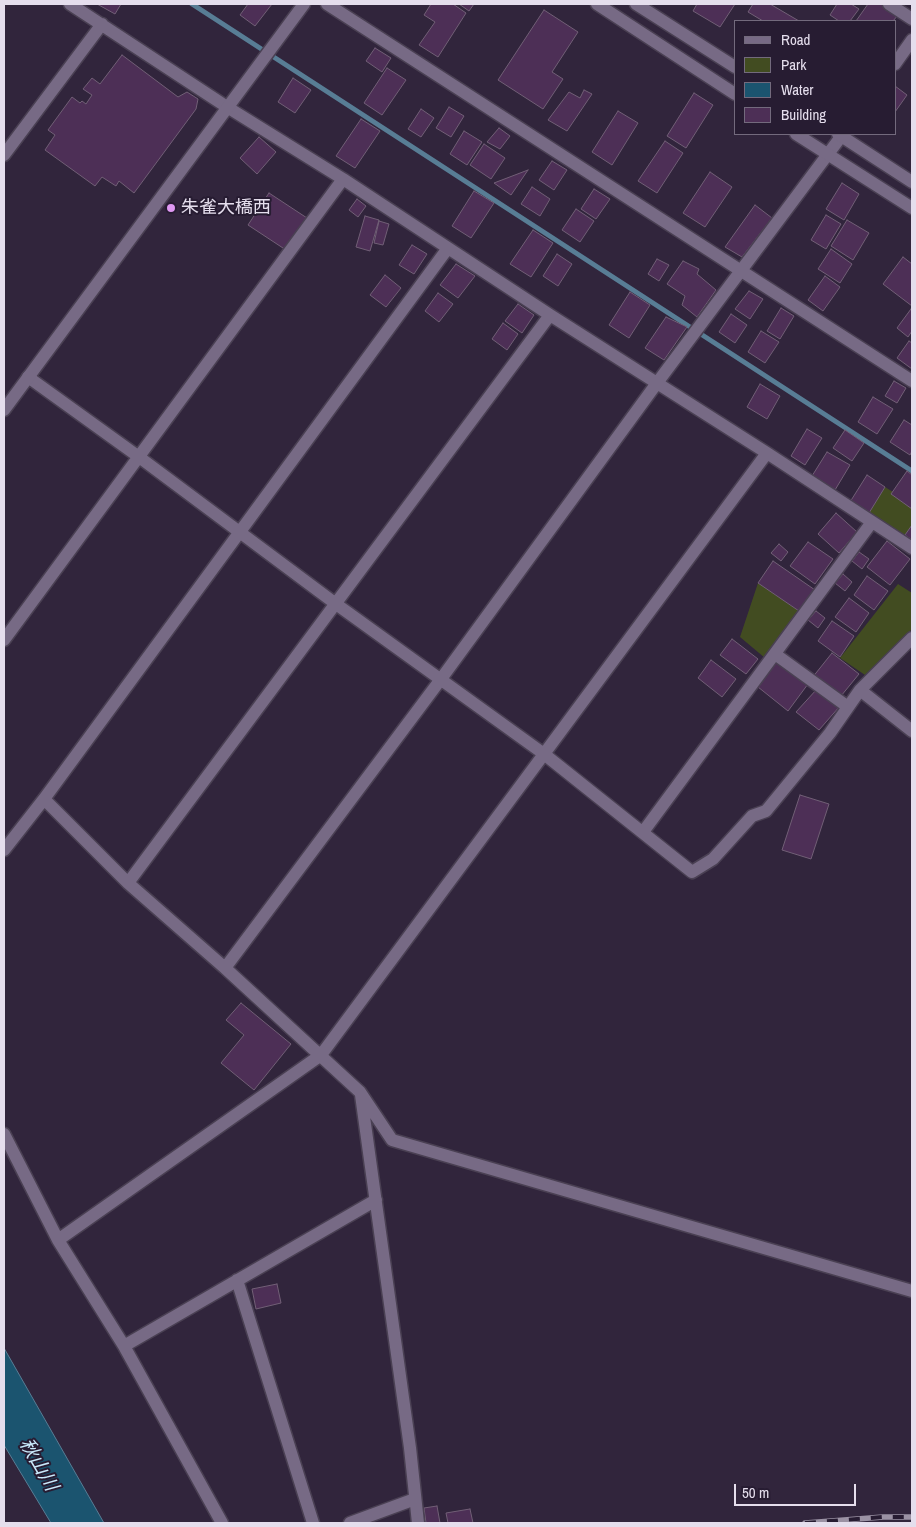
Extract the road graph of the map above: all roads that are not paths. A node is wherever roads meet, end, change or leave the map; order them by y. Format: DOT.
graph roads {
  1 [pos="70,4"];
  2 [pos="304,4"];
  3 [pos="326,4"];
  4 [pos="597,4"];
  5 [pos="636,4"];
  6 [pos="889,4"];
  7 [pos="912,19"];
  8 [pos="102,24"];
  9 [pos="912,40"];
  10 [pos="896,63"];
  11 [pos="734,66"];
  12 [pos="734,93"];
  13 [pos="227,107"];
  14 [pos="798,135"];
  15 [pos="840,135"];
  16 [pos="842,135"];
  17 [pos="4,155"];
  18 [pos="828,155"];
  19 [pos="343,179"];
  20 [pos="912,182"];
  21 [pos="912,208"];
  22 [pos="448,248"];
  23 [pos="741,271"];
  24 [pos="550,315"];
  25 [pos="28,377"];
  26 [pos="912,381"];
  27 [pos="657,383"];
  28 [pos="4,410"];
  29 [pos="767,453"];
  30 [pos="139,457"];
  31 [pos="872,522"];
  32 [pos="239,532"];
  33 [pos="912,548"];
  34 [pos="336,604"];
  35 [pos="912,638"];
  36 [pos="4,640"];
  37 [pos="775,654"];
  38 [pos="441,679"];
  39 [pos="860,690"];
  40 [pos="848,708"];
  41 [pos="912,731"];
  42 [pos="544,754"];
  43 [pos="44,799"];
  44 [pos="643,832"];
  45 [pos="4,850"];
  46 [pos="128,884"];
  47 [pos="225,968"];
  48 [pos="321,1055"];
  49 [pos="360,1092"];
  50 [pos="4,1134"];
  51 [pos="376,1200"];
  52 [pos="58,1240"];
  53 [pos="237,1280"];
  54 [pos="912,1291"];
  55 [pos="124,1346"];
  56 [pos="415,1499"];
  57 [pos="222,1523"];
  58 [pos="313,1523"];
  59 [pos="350,1523"];
  60 [pos="418,1523"];
  1 -- 8 [label="street"];
  2 -- 13 [label="street"];
  3 -- 23 [label="street"];
  4 -- 12 [label="street"];
  5 -- 11 [label="street"];
  6 -- 7 [label="street"];
  8 -- 13 [label="street"];
  8 -- 17 [label="street"];
  9 -- 10 [label="street"];
  13 -- 19 [label="street"];
  13 -- 25 [label="street"];
  14 -- 18 [label="street"];
  15 -- 18 [label="street"];
  16 -- 20 [label="street"];
  18 -- 21 [label="street"];
  18 -- 23 [label="street"];
  19 -- 22 [label="street"];
  19 -- 30 [label="street"];
  22 -- 24 [label="street"];
  22 -- 32 [label="street"];
  23 -- 26 [label="street"];
  23 -- 27 [label="street"];
  24 -- 27 [label="street"];
  24 -- 34 [label="street"];
  25 -- 28 [label="street"];
  25 -- 30 [label="street"];
  27 -- 29 [label="street"];
  27 -- 38 [label="street"];
  29 -- 31 [label="street"];
  29 -- 42 [label="street"];
  30 -- 32 [label="street"];
  30 -- 36 [label="street"];
  31 -- 33 [label="street"];
  31 -- 37 [label="street"];
  32 -- 34 [label="street"];
  32 -- 43 [label="street"];
  34 -- 38 [label="street"];
  34 -- 46 [label="street"];
  35 -- 39 [label="street"];
  37 -- 40 [label="street"];
  37 -- 44 [label="street"];
  38 -- 42 [label="street"];
  38 -- 47 [label="street"];
  39 -- 40 [label="street"];
  39 -- 41 [label="street"];
  40 -- 44 [label="street"];
  42 -- 44 [label="street"];
  42 -- 48 [label="street"];
  43 -- 45 [label="street"];
  43 -- 46 [label="street"];
  46 -- 47 [label="street"];
  47 -- 48 [label="street"];
  48 -- 49 [label="street"];
  48 -- 52 [label="street"];
  49 -- 51 [label="street"];
  49 -- 54 [label="street"];
  50 -- 52 [label="street"];
  51 -- 53 [label="street"];
  51 -- 56 [label="street"];
  52 -- 55 [label="street"];
  53 -- 55 [label="street"];
  53 -- 58 [label="street"];
  55 -- 57 [label="street"];
  56 -- 59 [label="street"];
  56 -- 60 [label="street"];
}
